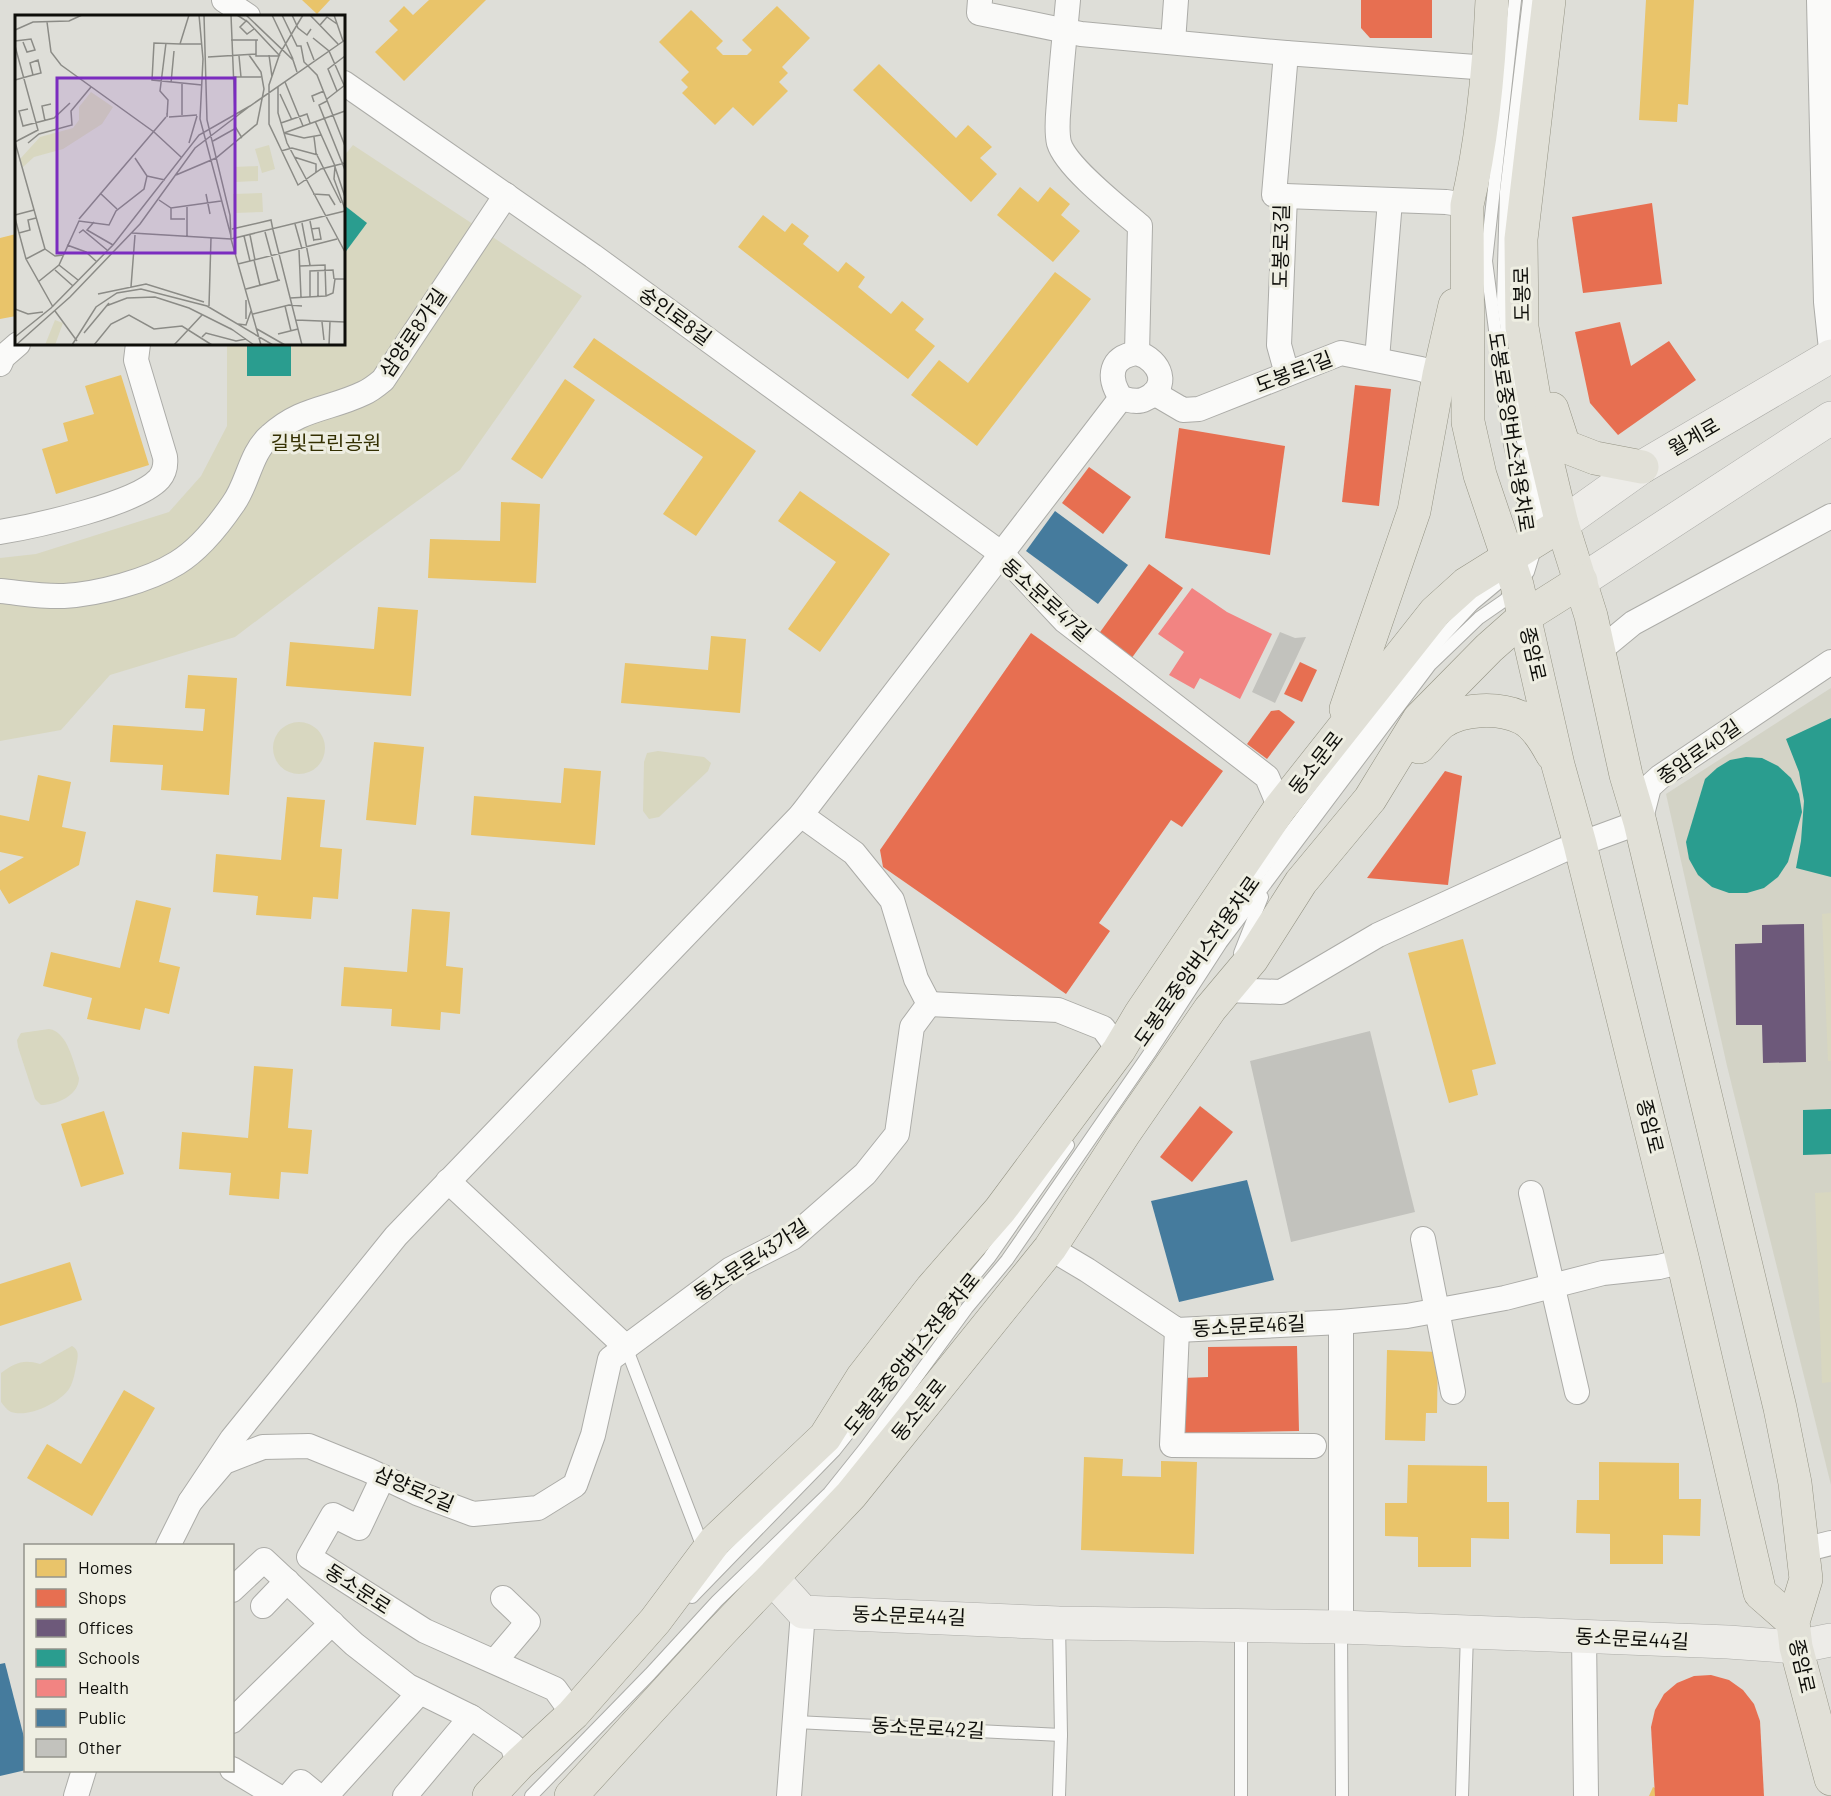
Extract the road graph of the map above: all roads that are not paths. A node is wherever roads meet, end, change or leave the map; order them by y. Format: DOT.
graph roads {
  1 [pos="224,0"];
  2 [pos="980,0"];
  3 [pos="1068,0"];
  4 [pos="1176,0"];
  5 [pos="1492,0"];
  6 [pos="1515,0"];
  7 [pos="1529,0"];
  8 [pos="1549,0"];
  9 [pos="1819,0"];
  10 [pos="246,15"];
  11 [pos="1066,31"];
  12 [pos="1173,42"];
  13 [pos="1286,53"];
  14 [pos="1489,68"];
  15 [pos="347,92"];
  16 [pos="506,195"];
  17 [pos="1285,196"];
  18 [pos="1390,201"];
  19 [pos="1467,205"];
  20 [pos="1521,239"];
  21 [pos="1466,257"];
  22 [pos="17,345"];
  23 [pos="138,345"];
  24 [pos="1831,348"];
  25 [pos="1137,353"];
  26 [pos="1831,356"];
  27 [pos="1377,359"];
  28 [pos="0,364"];
  29 [pos="1287,374"];
  30 [pos="1438,375"];
  31 [pos="1154,393"];
  32 [pos="1121,398"];
  33 [pos="1831,418"];
  34 [pos="1642,467"];
  35 [pos="1831,516"];
  36 [pos="0,532"];
  37 [pos="1002,554"];
  38 [pos="1526,554"];
  39 [pos="1581,582"];
  40 [pos="0,591"];
  41 [pos="1524,616"];
  42 [pos="1599,651"];
  43 [pos="1831,662"];
  44 [pos="1333,740"];
  45 [pos="1558,765"];
  46 [pos="1370,799"];
  47 [pos="1280,808"];
  48 [pos="801,815"];
  49 [pos="1640,822"];
  50 [pos="1580,844"];
  51 [pos="1267,884"];
  52 [pos="1185,976"];
  53 [pos="1218,1000"];
  54 [pos="929,1004"];
  55 [pos="1119,1050"];
  56 [pos="1112,1108"];
  57 [pos="1074,1137"];
  58 [pos="448,1181"];
  59 [pos="1532,1193"];
  60 [pos="1423,1239"];
  61 [pos="1050,1248"];
  62 [pos="1683,1261"];
  63 [pos="1552,1286"];
  64 [pos="1436,1311"];
  65 [pos="1341,1322"];
  66 [pos="1177,1330"];
  67 [pos="618,1353"];
  68 [pos="1453,1392"];
  69 [pos="1577,1392"];
  70 [pos="1314,1446"];
  71 [pos="383,1477"];
  72 [pos="190,1502"];
  73 [pos="169,1544"];
  74 [pos="1817,1546"];
  75 [pos="705,1554"];
  76 [pos="772,1579"];
  77 [pos="287,1581"];
  78 [pos="234,1588"];
  79 [pos="503,1598"];
  80 [pos="263,1606"];
  81 [pos="684,1606"];
  82 [pos="803,1612"];
  83 [pos="671,1621"];
  84 [pos="332,1623"];
  85 [pos="1059,1623"];
  86 [pos="1241,1625"];
  87 [pos="1341,1627"];
  88 [pos="1467,1632"];
  89 [pos="1794,1634"];
  90 [pos="1584,1636"];
  91 [pos="1831,1640"];
  92 [pos="495,1661"];
  93 [pos="420,1692"];
  94 [pos="573,1714"];
  95 [pos="471,1717"];
  96 [pos="234,1719"];
  97 [pos="796,1722"];
  98 [pos="1061,1735"];
  99 [pos="555,1747"];
  100 [pos="519,1764"];
  101 [pos="234,1770"];
  102 [pos="83,1772"];
  103 [pos="1831,1779"];
  104 [pos="76,1796"];
  105 [pos="277,1796"];
  106 [pos="289,1796"];
  107 [pos="318,1796"];
  108 [pos="326,1796"];
  109 [pos="405,1796"];
  110 [pos="489,1796"];
  111 [pos="531,1796"];
  112 [pos="571,1796"];
  113 [pos="789,1796"];
  114 [pos="1059,1796"];
  115 [pos="1241,1796"];
  116 [pos="1342,1796"];
  117 [pos="1462,1796"];
  118 [pos="1586,1796"];
  1 -- 10 [label="street"];
  2 -- 11 [label="street"];
  3 -- 11 [label="street"];
  4 -- 12 [label="street"];
  5 -- 14 [label="main road, 도봉로"];
  6 -- 38 [label="lane, 도봉로중앙버스전용차로"];
  7 -- 38 [label="lane"];
  8 -- 20 [label="main road, 도봉로"];
  9 -- 24 [label="street"];
  11 -- 12 [label="street"];
  11 -- 25 [label="street"];
  12 -- 13 [label="street"];
  13 -- 14 [label="street"];
  13 -- 17 [label="street, 도봉로3길"];
  14 -- 19 [label="main road, 도봉로"];
  15 -- 16 [label="street, 숭인로8길"];
  16 -- 37 [label="street, 숭인로8길"];
  16 -- 40 [label="street, 삼양로8가길"];
  17 -- 18 [label="street"];
  17 -- 29 [label="street, 도봉로3길"];
  18 -- 19 [label="street"];
  18 -- 27 [label="street"];
  19 -- 21 [label="main road, 도봉로"];
  20 -- 34 [label="main road"];
  20 -- 38 [label="main road, 도봉로"];
  21 -- 30 [label="main road"];
  21 -- 38 [label="main road, 도봉로"];
  22 -- 28 [label="street"];
  23 -- 36 [label="street"];
  25 -- 31 [label="street"];
  25 -- 32 [label="street"];
  26 -- 34 [label="street, 월계로"];
  27 -- 29 [label="street, 도봉로1길"];
  27 -- 30 [label="street, 도봉로1길"];
  29 -- 31 [label="street, 도봉로1길"];
  30 -- 44 [label="main road"];
  31 -- 32 [label="street"];
  32 -- 37 [label="street"];
  33 -- 39 [label="street"];
  34 -- 38 [label="street, 월계로"];
  35 -- 42 [label="street"];
  37 -- 47 [label="street, 동소문로47길"];
  37 -- 48 [label="street, 동소문로47길"];
  38 -- 39 [label="main road, 도봉로"];
  38 -- 41 [label="main road, 도봉로"];
  38 -- 44 [label="main road, 동소문로"];
  38 -- 51 [label="lane"];
  38 -- 52 [label="lane, 도봉로중앙버스전용차로"];
  39 -- 41 [label="main road, 동소문로"];
  39 -- 42 [label="main road, 종암로"];
  41 -- 45 [label="main road, 종암로"];
  41 -- 46 [label="main road, 동소문로"];
  42 -- 49 [label="main road, 종암로"];
  43 -- 49 [label="street, 종암로40길"];
  44 -- 47 [label="main road, 동소문로"];
  45 -- 46 [label="main road"];
  45 -- 50 [label="main road, 종암로"];
  46 -- 53 [label="main road, 동소문로"];
  47 -- 55 [label="main road, 동소문로"];
  48 -- 54 [label="street"];
  48 -- 58 [label="street, 동소문로47길"];
  49 -- 50 [label="street"];
  49 -- 74 [label="main road, 종암로"];
  50 -- 53 [label="street"];
  50 -- 62 [label="main road, 종암로"];
  51 -- 53 [label="lane"];
  51 -- 56 [label="lane"];
  53 -- 56 [label="lane"];
  53 -- 61 [label="main road, 동소문로"];
  54 -- 55 [label="street"];
  54 -- 67 [label="street, 동소문로43가길"];
  55 -- 75 [label="main road, 동소문로"];
  56 -- 111 [label="lane, 도봉로중앙버스전용차로"];
  57 -- 81 [label="lane, 도봉로중앙버스전용차로"];
  58 -- 67 [label="street"];
  58 -- 72 [label="street, 동소문로47길"];
  59 -- 63 [label="street"];
  60 -- 64 [label="street"];
  61 -- 66 [label="street, 동소문로46길"];
  61 -- 76 [label="main road, 동소문로"];
  62 -- 63 [label="street, 동소문로46길"];
  62 -- 89 [label="main road, 종암로"];
  63 -- 64 [label="street, 동소문로46길"];
  63 -- 69 [label="street"];
  64 -- 65 [label="street, 동소문로46길"];
  64 -- 68 [label="street"];
  65 -- 66 [label="street, 동소문로46길"];
  65 -- 87 [label="street"];
  66 -- 70 [label="street"];
  67 -- 71 [label="street, 삼양로2길"];
  67 -- 75 [label="lane"];
  71 -- 72 [label="street, 삼양로2길"];
  71 -- 92 [label="street, 동소문로"];
  72 -- 73 [label="street, 삼양로2길"];
  74 -- 89 [label="main road, 종암로"];
  75 -- 94 [label="main road, 동소문로"];
  76 -- 82 [label="street"];
  76 -- 112 [label="main road, 동소문로"];
  77 -- 78 [label="street"];
  77 -- 80 [label="street"];
  77 -- 84 [label="street"];
  79 -- 92 [label="street"];
  82 -- 85 [label="street, 동소문로44길"];
  82 -- 97 [label="street"];
  83 -- 99 [label="lane"];
  84 -- 93 [label="street"];
  84 -- 96 [label="street"];
  85 -- 86 [label="street, 동소문로44길"];
  85 -- 98 [label="lane"];
  86 -- 87 [label="street, 동소문로44길"];
  86 -- 115 [label="lane"];
  87 -- 88 [label="street, 동소문로44길"];
  87 -- 116 [label="lane"];
  88 -- 90 [label="street, 동소문로44길"];
  88 -- 117 [label="lane"];
  89 -- 90 [label="street, 동소문로44길"];
  89 -- 91 [label="street, 동소문로44길"];
  89 -- 103 [label="main road, 종암로"];
  90 -- 118 [label="street"];
  92 -- 94 [label="street, 동소문로"];
  93 -- 95 [label="street"];
  93 -- 108 [label="street"];
  94 -- 100 [label="main road, 동소문로"];
  95 -- 100 [label="street"];
  95 -- 109 [label="street"];
  97 -- 98 [label="lane, 동소문로42길"];
  97 -- 113 [label="street"];
  98 -- 114 [label="lane"];
  100 -- 110 [label="main road, 동소문로"];
  101 -- 105 [label="street"];
  102 -- 104 [label="street"];
  106 -- 107 [label="street"];
}
